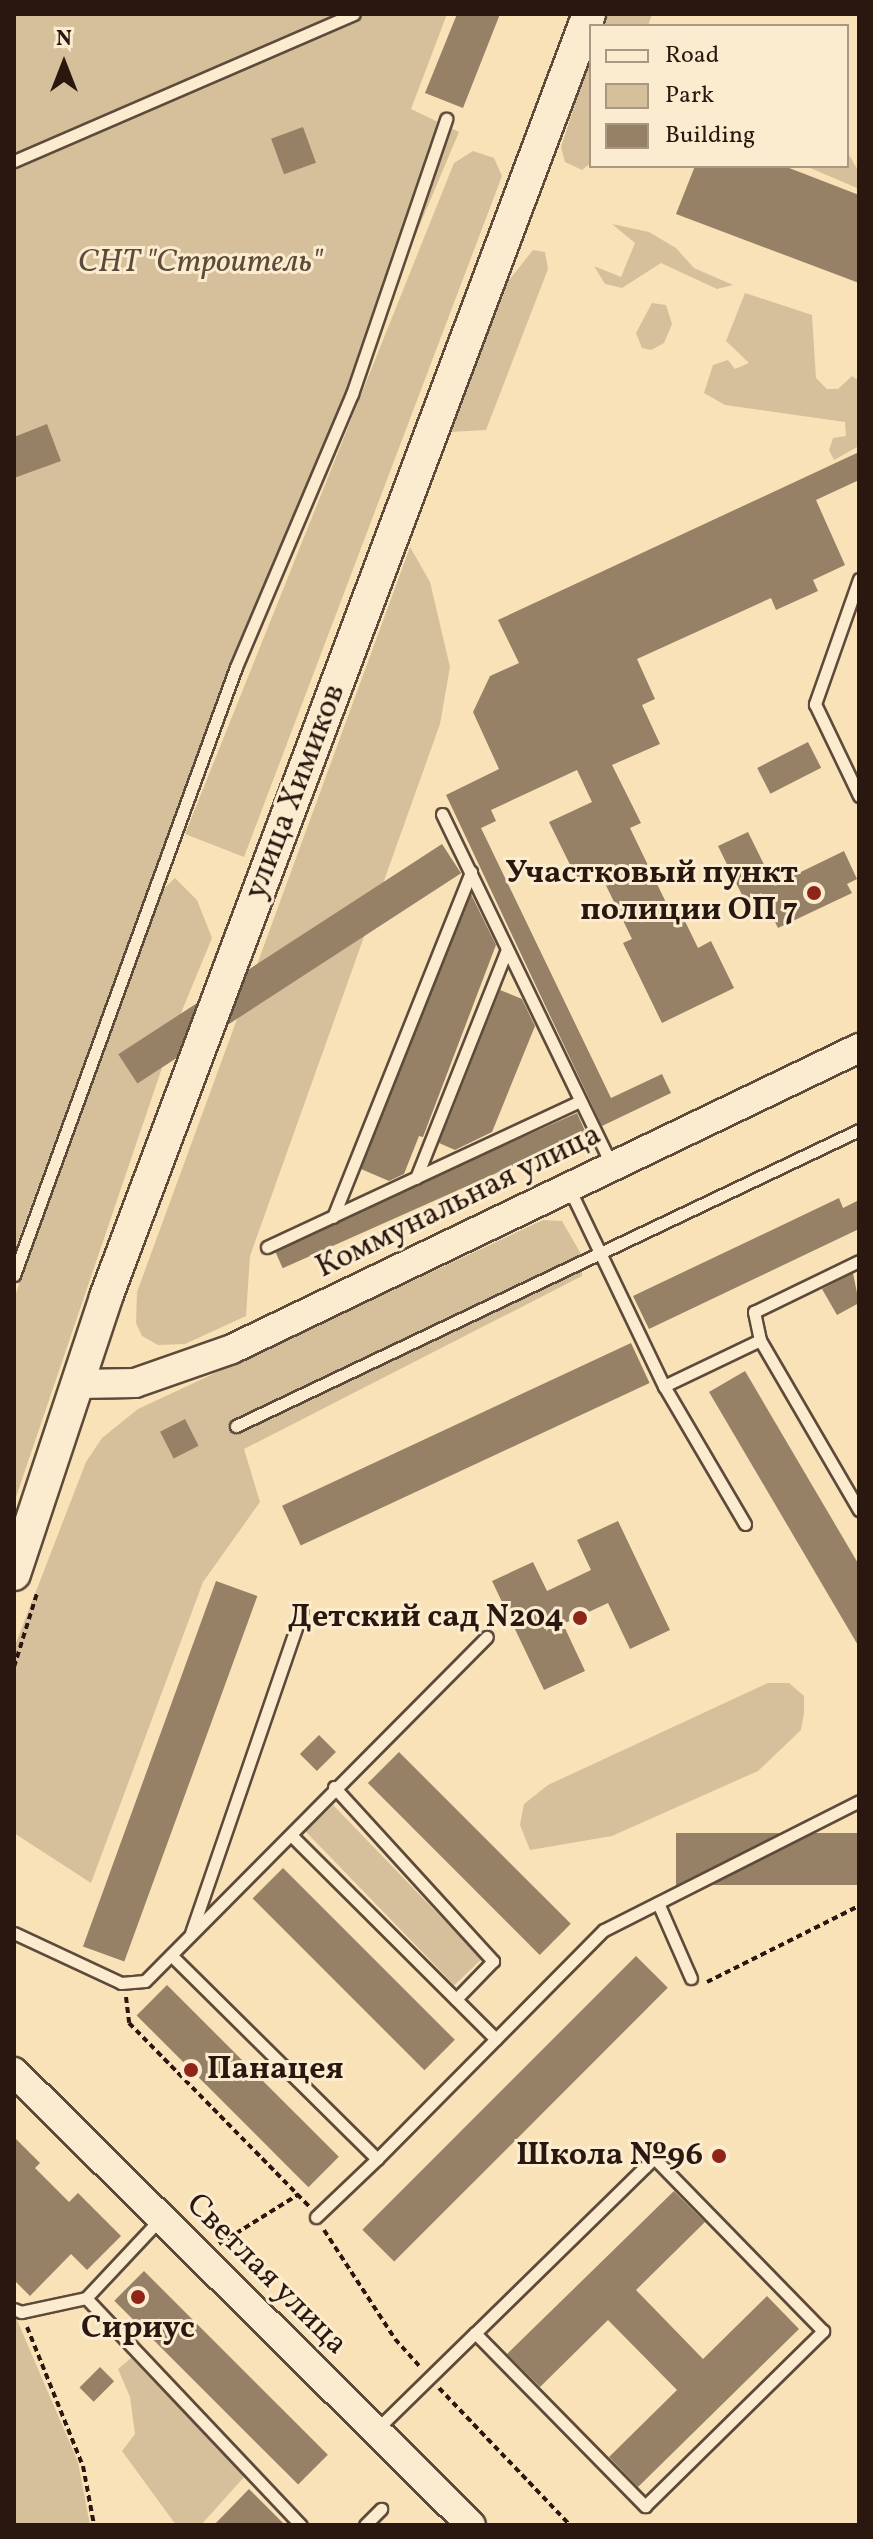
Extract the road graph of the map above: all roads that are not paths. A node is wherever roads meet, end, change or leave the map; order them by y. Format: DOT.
graph roads {
  1 [pos="354,14"];
  2 [pos="589,14"];
  3 [pos="446,119"];
  4 [pos="14,161"];
  5 [pos="859,579"];
  6 [pos="859,796"];
  7 [pos="442,814"];
  8 [pos="471,872"];
  9 [pos="507,949"];
  10 [pos="859,1048"];
  11 [pos="580,1101"];
  12 [pos="859,1130"];
  13 [pos="612,1166"];
  14 [pos="416,1178"];
  15 [pos="569,1188"];
  16 [pos="333,1217"];
  17 [pos="267,1247"];
  18 [pos="600,1253"];
  19 [pos="859,1261"];
  20 [pos="14,1275"];
  21 [pos="760,1340"];
  22 [pos="78,1384"];
  23 [pos="664,1386"];
  24 [pos="236,1426"];
  25 [pos="859,1510"];
  26 [pos="745,1524"];
  27 [pos="26,1584"];
  28 [pos="302,1611"];
  29 [pos="487,1637"];
  30 [pos="334,1787"];
  31 [pos="859,1801"];
  32 [pos="291,1835"];
  33 [pos="658,1903"];
  34 [pos="14,1933"];
  35 [pos="189,1937"];
  36 [pos="171,1955"];
  37 [pos="691,1978"];
  38 [pos="456,1999"];
  39 [pos="496,2039"];
  40 [pos="14,2072"];
  41 [pos="377,2159"];
  42 [pos="316,2217"];
  43 [pos="161,2218"];
  44 [pos="86,2298"];
  45 [pos="18,2310"];
  46 [pos="475,2333"];
  47 [pos="376,2431"];
  48 [pos="381,2509"];
  49 [pos="301,2525"];
  50 [pos="365,2525"];
  51 [pos="471,2525"];
  1 -- 4 [label="lane"];
  2 -- 22 [label="main road, улица Химиков"];
  3 -- 20 [label="lane"];
  5 -- 6 [label="lane"];
  7 -- 8 [label="lane"];
  8 -- 9 [label="lane"];
  8 -- 16 [label="lane"];
  9 -- 11 [label="lane"];
  9 -- 14 [label="lane"];
  10 -- 13 [label="street, Коммунальная улица"];
  11 -- 13 [label="lane"];
  11 -- 14 [label="lane"];
  12 -- 18 [label="lane"];
  13 -- 15 [label="street, Коммунальная улица"];
  14 -- 16 [label="lane"];
  15 -- 18 [label="lane"];
  15 -- 22 [label="street, Коммунальная улица"];
  16 -- 17 [label="lane"];
  18 -- 23 [label="lane"];
  18 -- 24 [label="lane"];
  19 -- 21 [label="lane"];
  21 -- 23 [label="lane"];
  21 -- 25 [label="lane"];
  22 -- 27 [label="main road, улица Химиков"];
  23 -- 26 [label="lane"];
  28 -- 35 [label="lane"];
  29 -- 30 [label="lane"];
  30 -- 32 [label="lane"];
  30 -- 38 [label="lane"];
  31 -- 33 [label="lane"];
  32 -- 35 [label="lane"];
  32 -- 38 [label="lane"];
  33 -- 37 [label="lane"];
  33 -- 39 [label="lane"];
  34 -- 36 [label="lane"];
  35 -- 36 [label="lane"];
  36 -- 41 [label="lane"];
  38 -- 39 [label="lane"];
  39 -- 41 [label="lane"];
  40 -- 43 [label="street, Светлая улица"];
  41 -- 42 [label="lane"];
  43 -- 44 [label="lane"];
  43 -- 47 [label="street, Светлая улица"];
  44 -- 45 [label="lane"];
  44 -- 49 [label="lane"];
  46 -- 46 [label="lane"];
  46 -- 47 [label="lane"];
  47 -- 51 [label="street, Светлая улица"];
  48 -- 50 [label="lane"];
}
